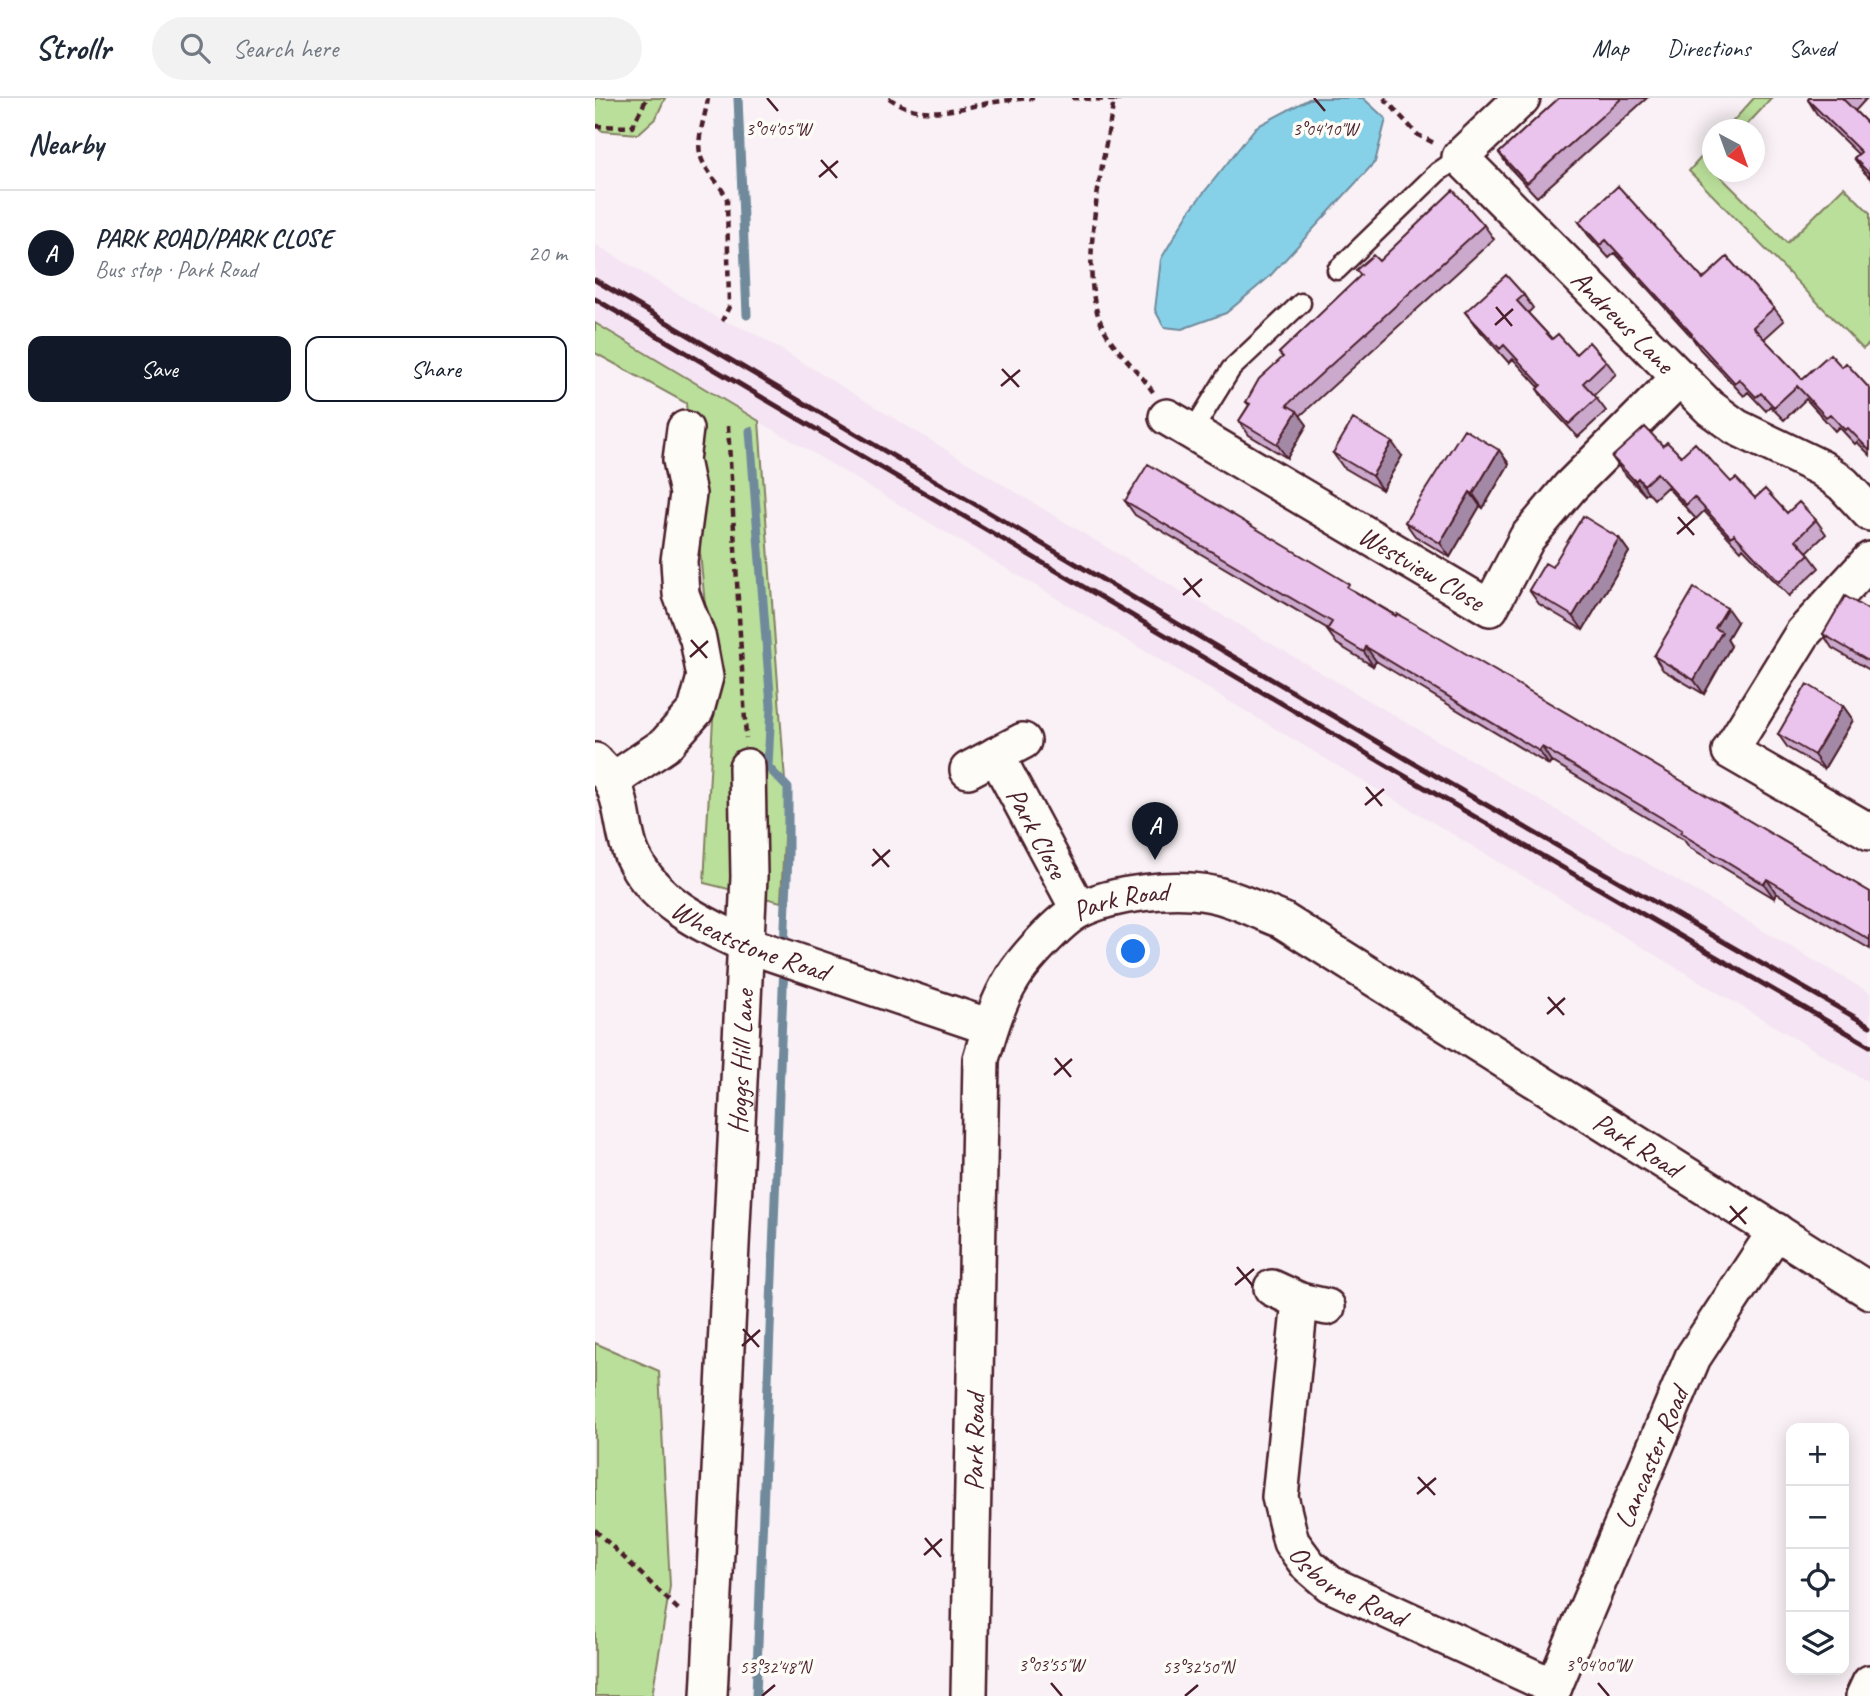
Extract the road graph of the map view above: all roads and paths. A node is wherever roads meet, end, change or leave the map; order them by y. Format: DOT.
graph roads {
  1 [pos="647,98"];
  2 [pos="708,98"];
  3 [pos="889,98"];
  4 [pos="1034,98"];
  5 [pos="1072,98"];
  6 [pos="1128,98"];
  7 [pos="1384,98"];
  8 [pos="1522,98"];
  9 [pos="1114,100"];
  10 [pos="595,126"];
  11 [pos="1459,157"];
  12 [pos="1337,270"];
  13 [pos="1301,303"];
  14 [pos="722,321"];
  15 [pos="1680,377"];
  16 [pos="1179,425"];
  17 [pos="728,426"];
  18 [pos="685,429"];
  19 [pos="1870,513"];
  20 [pos="1870,560"];
  21 [pos="996,755"];
  22 [pos="747,767"];
  23 [pos="603,771"];
  24 [pos="1870,832"];
  25 [pos="1079,911"];
  26 [pos="745,944"];
  27 [pos="990,1027"];
  28 [pos="1776,1231"];
  29 [pos="1870,1291"];
  30 [pos="1299,1298"];
  31 [pos="595,1530"];
  32 [pos="712,1642"];
  33 [pos="1870,1683"];
  34 [pos="1552,1691"];
  35 [pos="709,1696"];
  36 [pos="969,1696"];
  37 [pos="1864,1696"];
  1 -- 10 [label="path"];
  2 -- 14 [label="path"];
  3 -- 4 [label="path"];
  5 -- 9 [label="path"];
  6 -- 9 [label="path"];
  7 -- 11 [label="path"];
  8 -- 11 [label="street"];
  9 -- 16 [label="path"];
  11 -- 12 [label="lane"];
  11 -- 15 [label="street, Andrews Lane"];
  13 -- 16 [label="lane"];
  15 -- 16 [label="street, Westview Close"];
  15 -- 19 [label="street, Andrews Lane"];
  17 -- 22 [label="path"];
  18 -- 23 [label="street"];
  20 -- 24 [label="street"];
  21 -- 25 [label="street, Park Close"];
  22 -- 26 [label="street, Hoggs Hill Lane"];
  23 -- 26 [label="street, Wheatstone Road"];
  25 -- 27 [label="street, Park Road"];
  25 -- 28 [label="street, Park Road"];
  26 -- 27 [label="street, Wheatstone Road"];
  26 -- 32 [label="street, Hoggs Hill Lane"];
  27 -- 36 [label="street, Park Road"];
  28 -- 29 [label="street, Park Road"];
  28 -- 34 [label="street, Lancaster Road"];
  30 -- 34 [label="street, Osborne Road"];
  31 -- 32 [label="path"];
  32 -- 35 [label="street, Hoggs Hill Lane"];
  33 -- 37 [label="street"];
}
